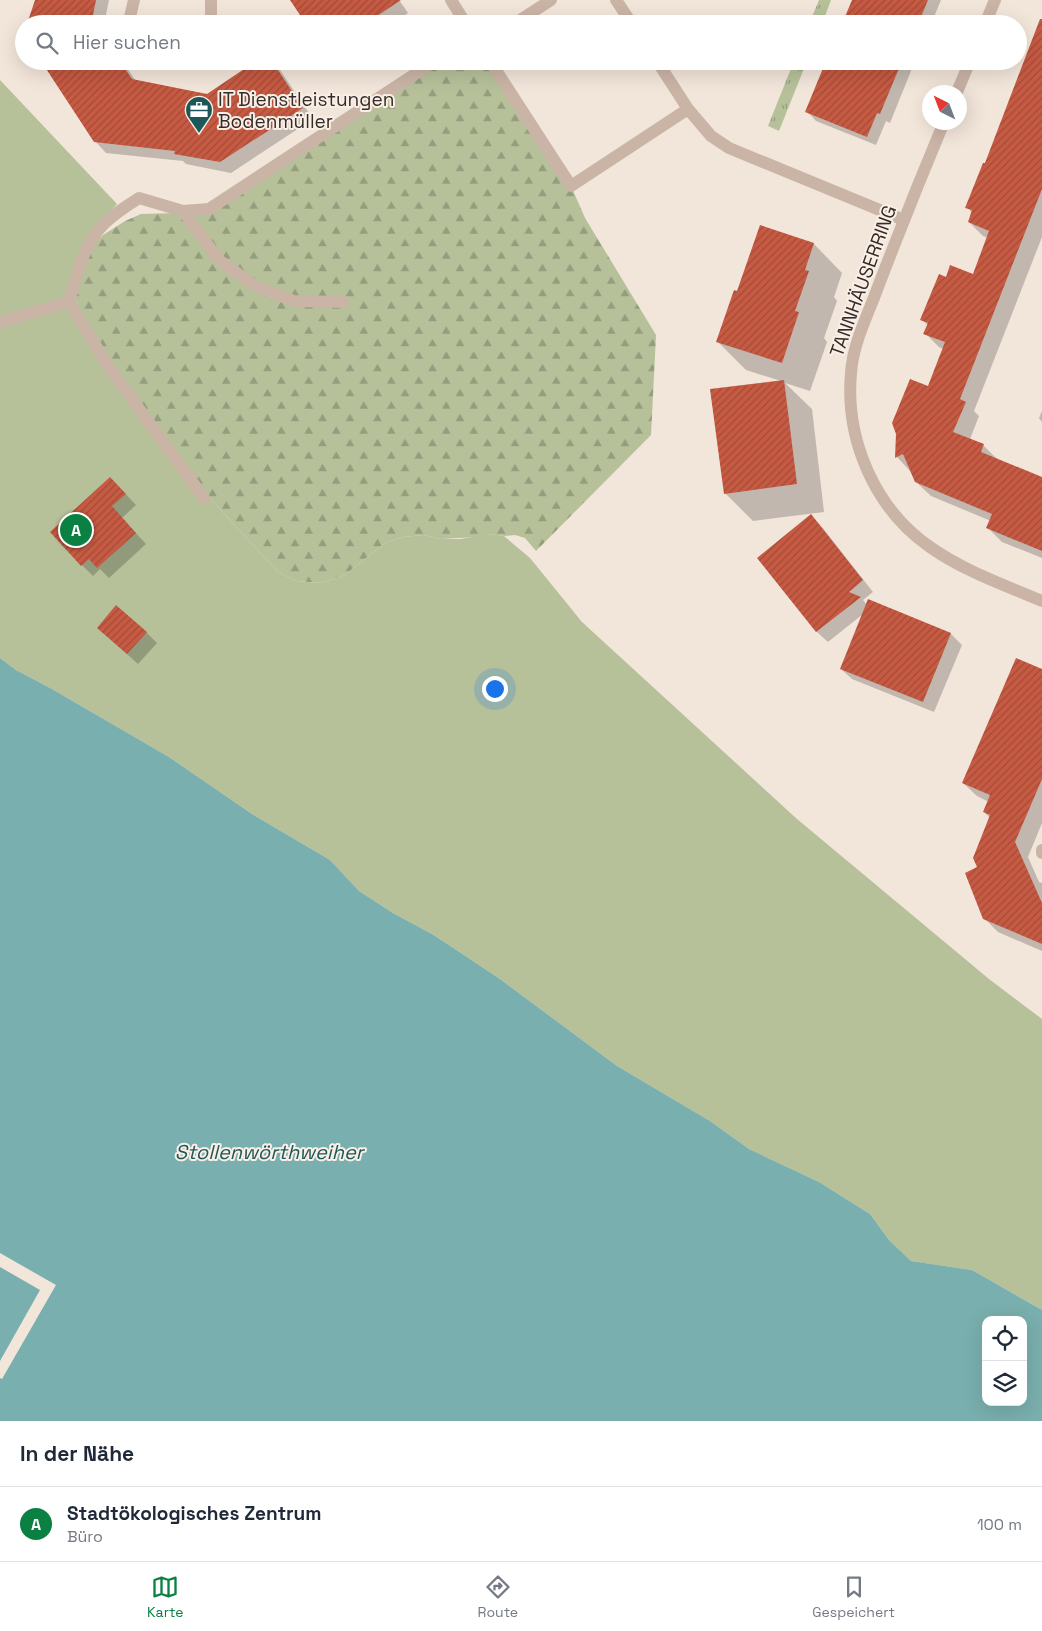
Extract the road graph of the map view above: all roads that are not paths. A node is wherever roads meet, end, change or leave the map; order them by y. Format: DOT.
graph roads {
  1 [pos="134,0"];
  2 [pos="211,0"];
  3 [pos="451,0"];
  4 [pos="551,0"];
  5 [pos="616,0"];
  6 [pos="995,0"];
  7 [pos="130,15"];
  8 [pos="211,15"];
  9 [pos="460,15"];
  10 [pos="528,15"];
  11 [pos="626,15"];
  12 [pos="989,15"];
  13 [pos="421,70"];
  14 [pos="496,70"];
  15 [pos="663,70"];
  16 [pos="966,70"];
  17 [pos="960,85"];
  18 [pos="688,109"];
  19 [pos="941,130"];
  20 [pos="183,211"];
  21 [pos="904,220"];
  22 [pos="69,302"];
  23 [pos="343,302"];
  24 [pos="0,322"];
  25 [pos="204,498"];
  26 [pos="1042,601"];
  1 -- 7 [label="street"];
  2 -- 8 [label="street"];
  3 -- 9 [label="street"];
  4 -- 10 [label="street"];
  5 -- 11 [label="street"];
  6 -- 12 [label="street"];
  13 -- 20 [label="street"];
  14 -- 18 [label="street"];
  15 -- 18 [label="street"];
  16 -- 17 [label="street"];
  18 -- 21 [label="street"];
  19 -- 21 [label="street, TANNHÄUSERRING"];
  20 -- 22 [label="street"];
  20 -- 23 [label="street"];
  21 -- 26 [label="street, TANNHÄUSERRING"];
  22 -- 24 [label="street"];
  22 -- 25 [label="street"];
}
